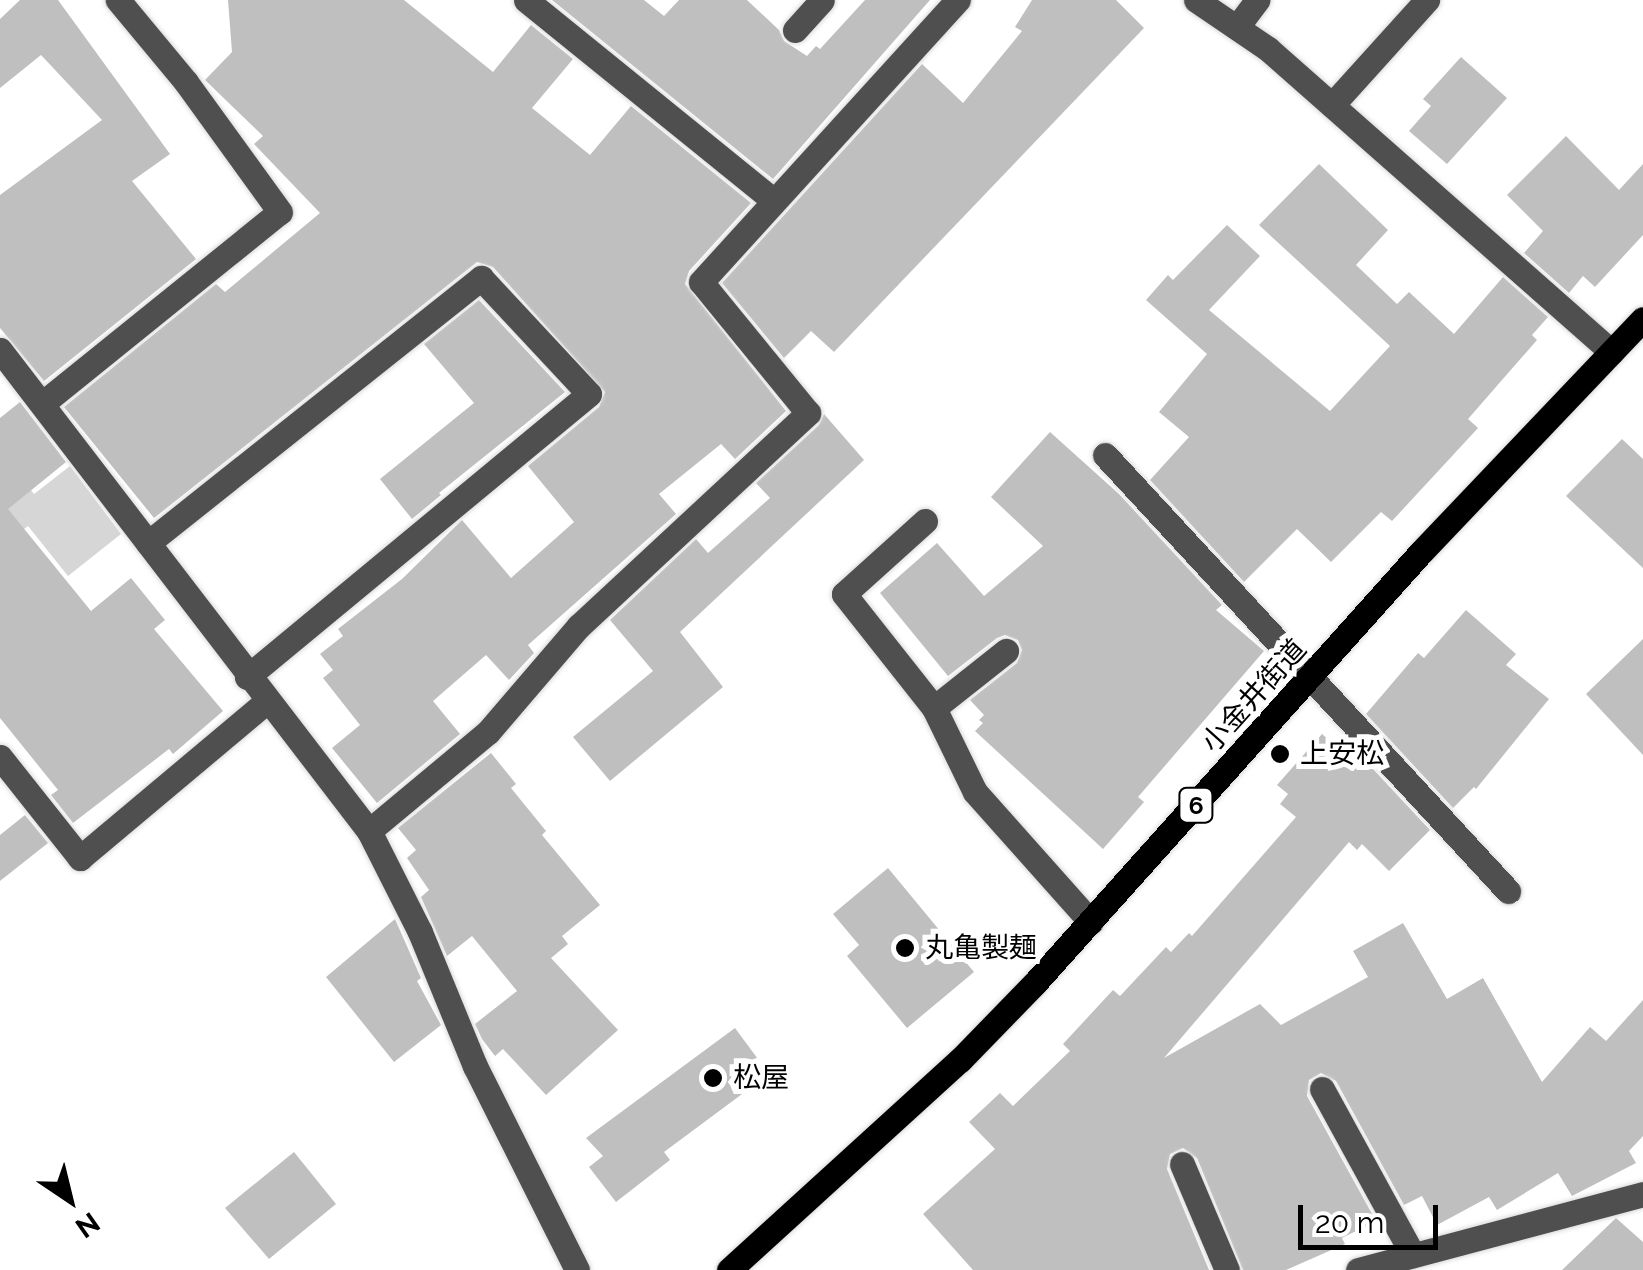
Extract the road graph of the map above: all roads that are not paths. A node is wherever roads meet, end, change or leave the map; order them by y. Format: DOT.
graph roads {
  1 [pos="118,0"];
  2 [pos="526,0"];
  3 [pos="822,0"];
  4 [pos="958,0"];
  5 [pos="1196,0"];
  6 [pos="1257,0"];
  7 [pos="1427,0"];
  8 [pos="1237,27"];
  9 [pos="795,30"];
  10 [pos="1332,105"];
  11 [pos="773,200"];
  12 [pos="1643,319"];
  13 [pos="1612,352"];
  14 [pos="3,358"];
  15 [pos="43,403"];
  16 [pos="1104,455"];
  17 [pos="926,521"];
  18 [pos="148,543"];
  19 [pos="1006,650"];
  20 [pos="247,678"];
  21 [pos="1309,680"];
  22 [pos="266,702"];
  23 [pos="934,708"];
  24 [pos="0,757"];
  25 [pos="369,831"];
  26 [pos="1508,891"];
  27 [pos="1091,922"];
  28 [pos="1322,1089"];
  29 [pos="1182,1164"];
  30 [pos="1643,1194"];
  31 [pos="1413,1255"];
  32 [pos="577,1270"];
  33 [pos="729,1270"];
  34 [pos="1227,1270"];
  35 [pos="1363,1270"];
  1 -- 15 [label="street"];
  2 -- 11 [label="street"];
  3 -- 9 [label="street"];
  4 -- 11 [label="street"];
  5 -- 8 [label="street"];
  6 -- 8 [label="street"];
  7 -- 10 [label="street"];
  8 -- 10 [label="street"];
  10 -- 13 [label="street"];
  11 -- 25 [label="street"];
  12 -- 13 [label="main road, 小金井街道 / 6"];
  13 -- 21 [label="main road, 小金井街道 / 6"];
  14 -- 15 [label="street"];
  15 -- 18 [label="street"];
  16 -- 21 [label="street"];
  17 -- 23 [label="street"];
  18 -- 20 [label="street"];
  18 -- 20 [label="street"];
  19 -- 23 [label="street"];
  20 -- 22 [label="street"];
  21 -- 26 [label="street"];
  21 -- 27 [label="main road, 小金井街道 / 6"];
  22 -- 24 [label="street"];
  22 -- 25 [label="street"];
  23 -- 27 [label="street"];
  25 -- 32 [label="street"];
  27 -- 33 [label="main road, 小金井街道 / 6"];
  28 -- 31 [label="street"];
  29 -- 34 [label="street"];
  30 -- 31 [label="street"];
  31 -- 35 [label="street"];
}
